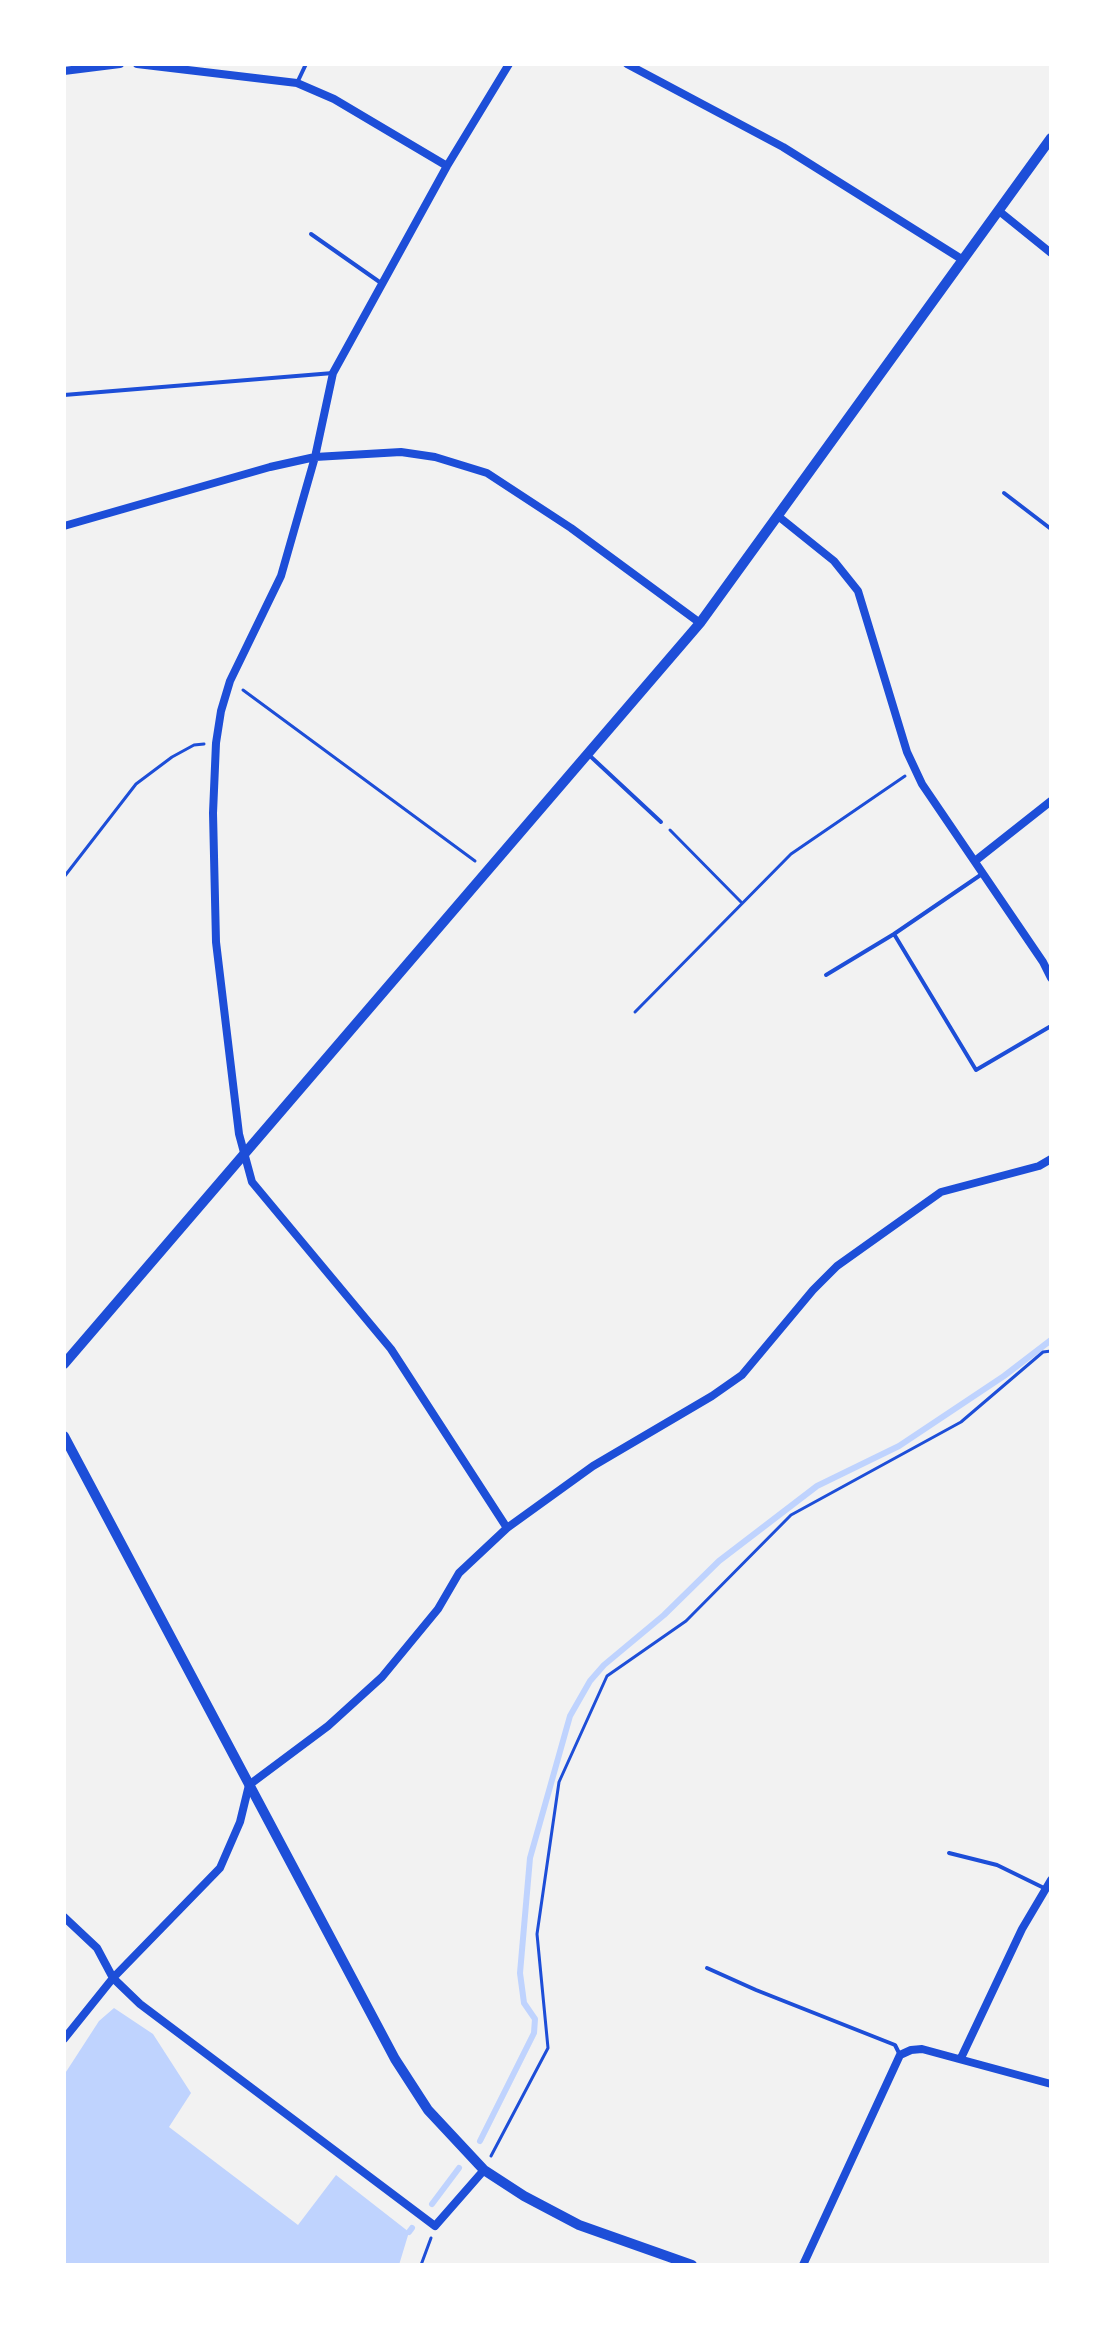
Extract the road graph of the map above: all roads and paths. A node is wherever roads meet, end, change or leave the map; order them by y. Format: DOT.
graph roads {
  1 [pos="120,64"];
  2 [pos="137,64"];
  3 [pos="306,64"];
  4 [pos="509,64"];
  5 [pos="627,64"];
  6 [pos="64,71"];
  7 [pos="297,83"];
  8 [pos="1051,138"];
  9 [pos="447,166"];
  10 [pos="999,211"];
  11 [pos="311,234"];
  12 [pos="1051,253"];
  13 [pos="963,260"];
  14 [pos="383,285"];
  15 [pos="333,373"];
  16 [pos="64,395"];
  17 [pos="315,457"];
  18 [pos="1004,493"];
  19 [pos="778,516"];
  20 [pos="64,526"];
  21 [pos="1051,529"];
  22 [pos="700,623"];
  23 [pos="230,681"];
  24 [pos="216,743"];
  25 [pos="589,755"];
  26 [pos="915,770"];
  27 [pos="1051,801"];
  28 [pos="661,822"];
  29 [pos="975,861"];
  30 [pos="489,871"];
  31 [pos="983,873"];
  32 [pos="64,877"];
  33 [pos="742,903"];
  34 [pos="894,934"];
  35 [pos="826,975"];
  36 [pos="1051,978"];
  37 [pos="635,1012"];
  38 [pos="1051,1026"];
  39 [pos="246,1154"];
  40 [pos="1051,1159"];
  41 [pos="1051,1351"];
  42 [pos="64,1364"];
  43 [pos="64,1436"];
  44 [pos="507,1528"];
  45 [pos="249,1785"];
  46 [pos="949,1853"];
  47 [pos="1051,1880"];
  48 [pos="1047,1890"];
  49 [pos="64,1917"];
  50 [pos="707,1968"];
  51 [pos="113,1978"];
  52 [pos="64,2039"];
  53 [pos="900,2055"];
  54 [pos="961,2058"];
  55 [pos="1051,2084"];
  56 [pos="484,2170"];
  57 [pos="435,2226"];
  58 [pos="421,2265"];
  59 [pos="692,2265"];
  60 [pos="803,2265"];
  1 -- 6 [label="street"];
  2 -- 7 [label="street"];
  3 -- 7 [label="lane"];
  4 -- 9 [label="street"];
  5 -- 13 [label="street"];
  7 -- 9 [label="street"];
  8 -- 10 [label="street"];
  9 -- 14 [label="street"];
  10 -- 12 [label="street"];
  10 -- 13 [label="street"];
  11 -- 14 [label="lane"];
  13 -- 19 [label="street"];
  14 -- 15 [label="street"];
  15 -- 16 [label="lane"];
  15 -- 17 [label="street"];
  17 -- 20 [label="street"];
  17 -- 22 [label="street"];
  17 -- 23 [label="street"];
  18 -- 21 [label="lane"];
  19 -- 22 [label="street"];
  19 -- 26 [label="street"];
  22 -- 25 [label="street"];
  23 -- 24 [label="street"];
  23 -- 30 [label="path"];
  24 -- 32 [label="path"];
  24 -- 39 [label="street"];
  25 -- 28 [label="lane"];
  25 -- 30 [label="street"];
  26 -- 29 [label="street"];
  26 -- 33 [label="path"];
  27 -- 29 [label="street"];
  28 -- 33 [label="path"];
  29 -- 31 [label="street"];
  30 -- 39 [label="street"];
  31 -- 34 [label="lane"];
  31 -- 36 [label="street"];
  33 -- 37 [label="path"];
  34 -- 35 [label="lane"];
  34 -- 38 [label="lane"];
  39 -- 42 [label="street"];
  39 -- 44 [label="street"];
  40 -- 44 [label="street"];
  41 -- 56 [label="path"];
  43 -- 45 [label="street"];
  44 -- 45 [label="street"];
  45 -- 51 [label="street"];
  45 -- 56 [label="street"];
  46 -- 48 [label="lane"];
  47 -- 48 [label="street"];
  48 -- 54 [label="street"];
  49 -- 51 [label="street"];
  50 -- 53 [label="lane"];
  51 -- 52 [label="street"];
  51 -- 57 [label="street"];
  53 -- 54 [label="street"];
  53 -- 60 [label="street"];
  54 -- 55 [label="street"];
  56 -- 57 [label="street"];
  56 -- 59 [label="street"];
  57 -- 58 [label="path"];
}
